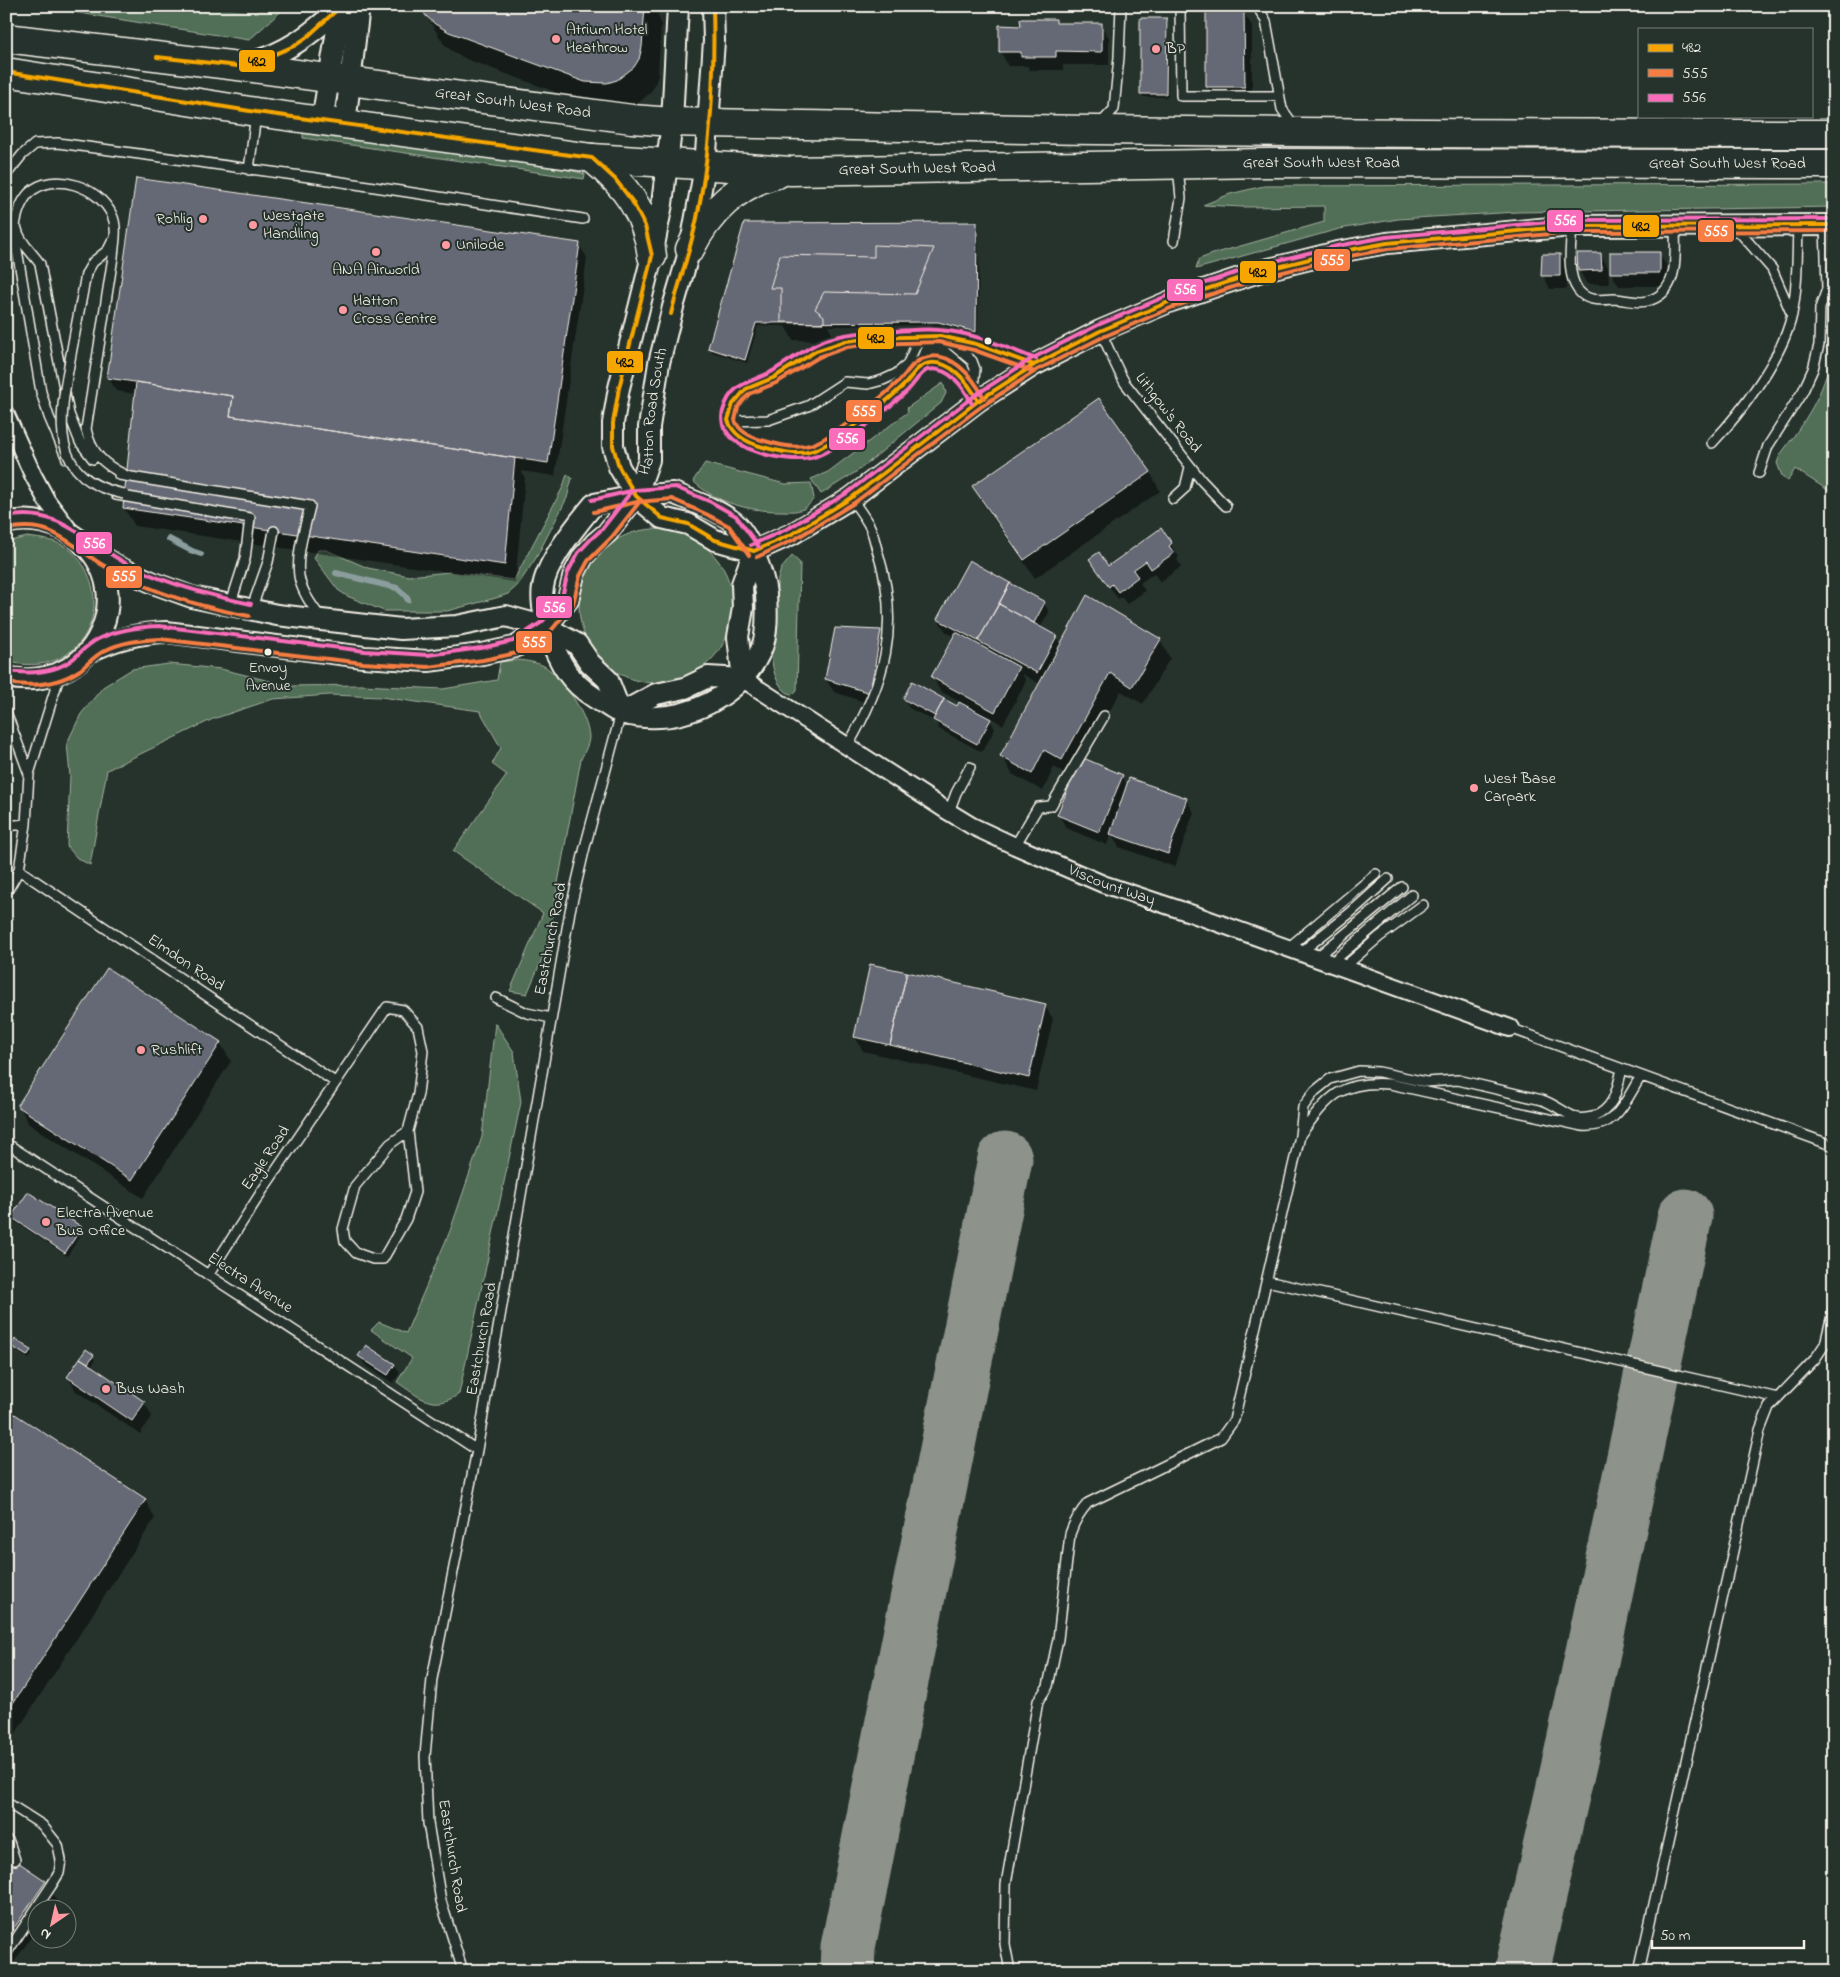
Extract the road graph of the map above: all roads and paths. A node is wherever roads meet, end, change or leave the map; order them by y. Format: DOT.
graph roads {
  1 [pos="678,6"];
  2 [pos="713,6"];
  3 [pos="1121,6"];
  4 [pos="1180,6"];
  5 [pos="1258,6"];
  6 [pos="347,7"];
  7 [pos="6,38"];
  8 [pos="238,66"];
  9 [pos="337,71"];
  10 [pos="6,72"];
  11 [pos="1279,96"];
  12 [pos="673,110"];
  13 [pos="256,112"];
  14 [pos="333,122"];
  15 [pos="709,123"];
  16 [pos="1094,131"];
  17 [pos="1299,134"];
  18 [pos="1834,134"];
  19 [pos="592,158"];
  20 [pos="1834,164"];
  21 [pos="1178,165"];
  22 [pos="248,170"];
  23 [pos="791,171"];
  24 [pos="6,175"];
  25 [pos="666,175"];
  26 [pos="703,178"];
  27 [pos="583,219"];
  28 [pos="1829,225"];
  29 [pos="1572,226"];
  30 [pos="1675,226"];
  31 [pos="1734,226"];
  32 [pos="1798,226"];
  33 [pos="1174,241"];
  34 [pos="690,249"];
  35 [pos="652,256"];
  36 [pos="1834,281"];
  37 [pos="1827,289"];
  38 [pos="1792,315"];
  39 [pos="1100,331"];
  40 [pos="925,336"];
  41 [pos="940,336"];
  42 [pos="1034,365"];
  43 [pos="975,395"];
  44 [pos="6,415"];
  45 [pos="728,421"];
  46 [pos="1712,443"];
  47 [pos="1190,467"];
  48 [pos="1759,473"];
  49 [pos="125,475"];
  50 [pos="124,494"];
  51 [pos="636,496"];
  52 [pos="851,498"];
  53 [pos="1173,499"];
  54 [pos="1226,506"];
  55 [pos="6,523"];
  56 [pos="274,531"];
  57 [pos="78,539"];
  58 [pos="754,552"];
  59 [pos="230,606"];
  60 [pos="251,610"];
  61 [pos="322,620"];
  62 [pos="546,627"];
  63 [pos="89,652"];
  64 [pos="60,674"];
  65 [pos="6,677"];
  66 [pos="743,679"];
  67 [pos="6,712"];
  68 [pos="621,713"];
  69 [pos="1104,716"];
  70 [pos="847,747"];
  71 [pos="970,767"];
  72 [pos="29,774"];
  73 [pos="949,812"];
  74 [pos="26,824"];
  75 [pos="6,826"];
  76 [pos="1015,846"];
  77 [pos="19,870"];
  78 [pos="1376,874"];
  79 [pos="1388,878"];
  80 [pos="1402,887"];
  81 [pos="6,893"];
  82 [pos="1412,895"];
  83 [pos="1423,905"];
  84 [pos="1294,950"];
  85 [pos="1330,963"];
  86 [pos="496,998"];
  87 [pos="551,1018"];
  88 [pos="1510,1028"];
  89 [pos="1622,1069"];
  90 [pos="1641,1076"];
  91 [pos="335,1082"];
  92 [pos="408,1131"];
  93 [pos="1300,1136"];
  94 [pos="6,1143"];
  95 [pos="1834,1146"];
  96 [pos="209,1274"];
  97 [pos="1266,1281"];
  98 [pos="1834,1307"];
  99 [pos="1778,1398"];
  100 [pos="477,1450"];
  101 [pos="6,1802"];
  102 [pos="6,1839"];
  103 [pos="15,1860"];
  104 [pos="6,1954"];
  105 [pos="463,1971"];
  106 [pos="1010,1971"];
  107 [pos="1639,1971"];
  1 -- 12 [label="street, Hatton Road South"];
  2 -- 15 [label="street, Hatton Road South"];
  3 -- 16 [label="lane"];
  4 -- 11 [label="lane"];
  5 -- 11 [label="lane"];
  6 -- 8 [label="street"];
  6 -- 9 [label="street"];
  6 -- 9 [label="street"];
  7 -- 8 [label="highway, Great South West Road"];
  8 -- 9 [label="highway, Great South West Road"];
  9 -- 12 [label="highway, Great South West Road"];
  9 -- 14 [label="street"];
  10 -- 13 [label="highway, Great South West Road"];
  11 -- 17 [label="lane"];
  12 -- 15 [label="highway, Great South West Road"];
  12 -- 25 [label="street, Hatton Road South"];
  13 -- 14 [label="highway, Great South West Road"];
  13 -- 22 [label="lane"];
  14 -- 19 [label="highway, Great South West Road"];
  15 -- 16 [label="highway, Great South West Road"];
  15 -- 26 [label="street, Hatton Road South"];
  16 -- 17 [label="highway, Great South West Road"];
  17 -- 18 [label="highway, Great South West Road"];
  19 -- 25 [label="highway, Great South West Road"];
  19 -- 35 [label="highway"];
  20 -- 21 [label="highway, Great South West Road"];
  21 -- 23 [label="highway, Great South West Road"];
  21 -- 33 [label="lane"];
  22 -- 24 [label="lane"];
  22 -- 27 [label="lane"];
  23 -- 26 [label="highway, Great South West Road"];
  23 -- 34 [label="highway"];
  25 -- 26 [label="highway, Great South West Road"];
  25 -- 35 [label="street, Hatton Road South"];
  26 -- 34 [label="street, Hatton Road South"];
  28 -- 32 [label="street"];
  28 -- 37 [label="lane"];
  29 -- 30 [label="street"];
  29 -- 30 [label="lane"];
  29 -- 39 [label="street"];
  30 -- 31 [label="street"];
  31 -- 32 [label="street"];
  31 -- 38 [label="lane"];
  32 -- 38 [label="lane"];
  34 -- 51 [label="street, Hatton Road South"];
  35 -- 51 [label="street, Hatton Road South"];
  36 -- 37 [label="lane"];
  37 -- 48 [label="lane"];
  38 -- 46 [label="lane"];
  39 -- 42 [label="street"];
  39 -- 47 [label="lane, Lithgow's Road"];
  40 -- 41 [label="lane"];
  40 -- 45 [label="lane"];
  40 -- 45 [label="lane"];
  41 -- 42 [label="lane"];
  41 -- 43 [label="lane"];
  42 -- 43 [label="street"];
  43 -- 45 [label="lane"];
  43 -- 52 [label="street"];
  44 -- 57 [label="street"];
  47 -- 53 [label="lane"];
  47 -- 54 [label="lane, Lithgow's Road"];
  49 -- 59 [label="lane"];
  50 -- 61 [label="lane, bridge"];
  51 -- 58 [label="street"];
  51 -- 62 [label="street"];
  51 -- 62 [label="street"];
  52 -- 58 [label="street"];
  52 -- 70 [label="lane"];
  55 -- 57 [label="street"];
  56 -- 60 [label="lane"];
  57 -- 59 [label="street"];
  57 -- 63 [label="street"];
  58 -- 66 [label="street"];
  59 -- 60 [label="street"];
  60 -- 61 [label="street"];
  61 -- 62 [label="street"];
  62 -- 63 [label="street"];
  62 -- 68 [label="street"];
  63 -- 64 [label="street"];
  64 -- 65 [label="street"];
  64 -- 72 [label="lane"];
  66 -- 68 [label="street"];
  66 -- 70 [label="street, Viscount Way"];
  67 -- 72 [label="lane"];
  68 -- 87 [label="lane, Eastchurch Road"];
  69 -- 76 [label="lane"];
  70 -- 73 [label="street, Viscount Way"];
  71 -- 73 [label="lane"];
  72 -- 74 [label="lane"];
  73 -- 76 [label="street, Viscount Way"];
  74 -- 75 [label="lane"];
  74 -- 77 [label="lane"];
  76 -- 84 [label="street, Viscount Way"];
  77 -- 81 [label="lane"];
  77 -- 91 [label="lane, Elmdon Road"];
  78 -- 84 [label="lane"];
  79 -- 84 [label="lane"];
  80 -- 85 [label="lane"];
  82 -- 85 [label="lane"];
  83 -- 85 [label="lane"];
  84 -- 85 [label="street, Viscount Way"];
  85 -- 88 [label="street, Viscount Way"];
  86 -- 87 [label="lane"];
  87 -- 100 [label="lane, Eastchurch Road"];
  88 -- 89 [label="lane"];
  89 -- 90 [label="lane"];
  89 -- 93 [label="lane"];
  90 -- 93 [label="lane"];
  90 -- 95 [label="lane"];
  91 -- 92 [label="lane, Eagle Road"];
  91 -- 96 [label="lane, Eagle Road"];
  92 -- 92 [label="lane"];
  93 -- 97 [label="lane"];
  94 -- 96 [label="lane, Electra Avenue"];
  96 -- 100 [label="lane, Electra Avenue"];
  97 -- 99 [label="lane"];
  97 -- 106 [label="lane"];
  98 -- 99 [label="lane"];
  99 -- 107 [label="lane"];
  100 -- 105 [label="lane, Eastchurch Road"];
  101 -- 104 [label="lane"];
  102 -- 103 [label="lane"];
}
